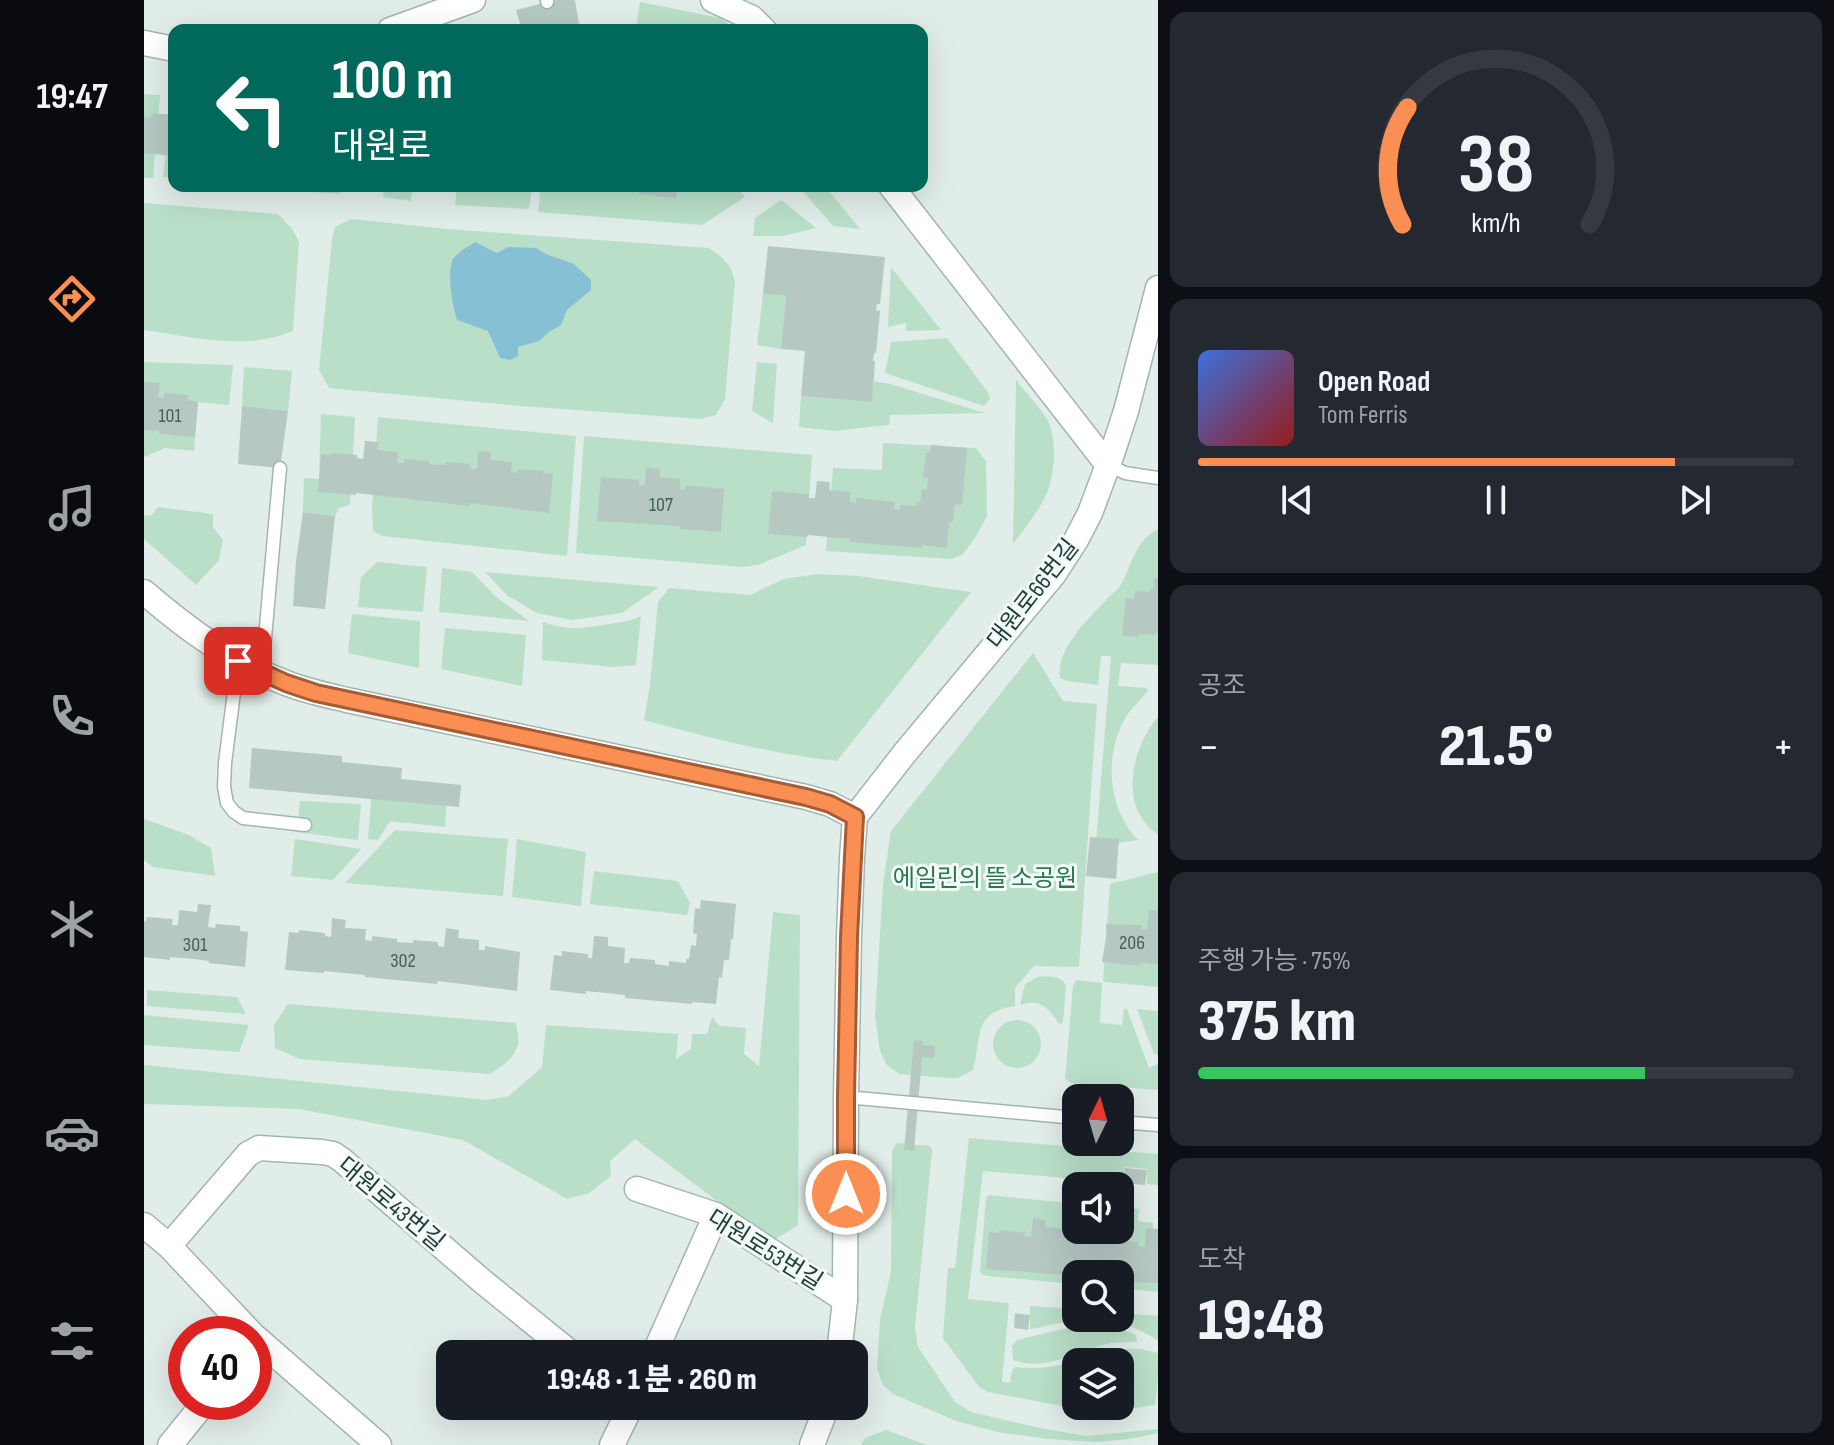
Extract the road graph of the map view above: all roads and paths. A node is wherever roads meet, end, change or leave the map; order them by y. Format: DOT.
graph roads {
  1 [pos="473,0"];
  2 [pos="713,0"];
  3 [pos="407,24"];
  4 [pos="758,24"];
  5 [pos="144,43"];
  6 [pos="168,48"];
  7 [pos="896,192"];
  8 [pos="1158,288"];
  9 [pos="1107,464"];
  10 [pos="280,468"];
  11 [pos="1158,478"];
  12 [pos="144,592"];
  13 [pos="238,661"];
  14 [pos="262,672"];
  15 [pos="855,817"];
  16 [pos="305,825"];
  17 [pos="846,1097"];
  18 [pos="1062,1117"];
  19 [pos="1134,1123"];
  20 [pos="1158,1125"];
  21 [pos="637,1189"];
  22 [pos="716,1215"];
  23 [pos="144,1225"];
  24 [pos="169,1246"];
  25 [pos="845,1300"];
  26 [pos="234,1316"];
  27 [pos="555,1340"];
  28 [pos="660,1340"];
  29 [pos="841,1340"];
  30 [pos="272,1353"];
  31 [pos="190,1420"];
  32 [pos="624,1420"];
  33 [pos="822,1420"];
  34 [pos="170,1445"];
  35 [pos="379,1445"];
  36 [pos="612,1445"];
  37 [pos="812,1445"];
  1 -- 3 [label="street"];
  2 -- 4 [label="street"];
  5 -- 6 [label="street"];
  7 -- 9 [label="street"];
  8 -- 9 [label="street, 대원로66번길"];
  9 -- 11 [label="lane"];
  9 -- 15 [label="street, 대원로66번길"];
  10 -- 14 [label="lane"];
  12 -- 13 [label="street"];
  13 -- 14 [label="street"];
  13 -- 16 [label="lane"];
  14 -- 15 [label="street"];
  15 -- 17 [label="street"];
  17 -- 18 [label="lane"];
  17 -- 25 [label="street"];
  19 -- 20 [label="lane"];
  21 -- 22 [label="street, 대원로53번길"];
  22 -- 25 [label="street, 대원로53번길"];
  22 -- 28 [label="street"];
  23 -- 24 [label="street"];
  24 -- 26 [label="street"];
  24 -- 27 [label="street, 대원로43번길"];
  25 -- 29 [label="street"];
  30 -- 35 [label="street"];
  31 -- 34 [label="street"];
  32 -- 36 [label="street"];
  33 -- 37 [label="street"];
}
